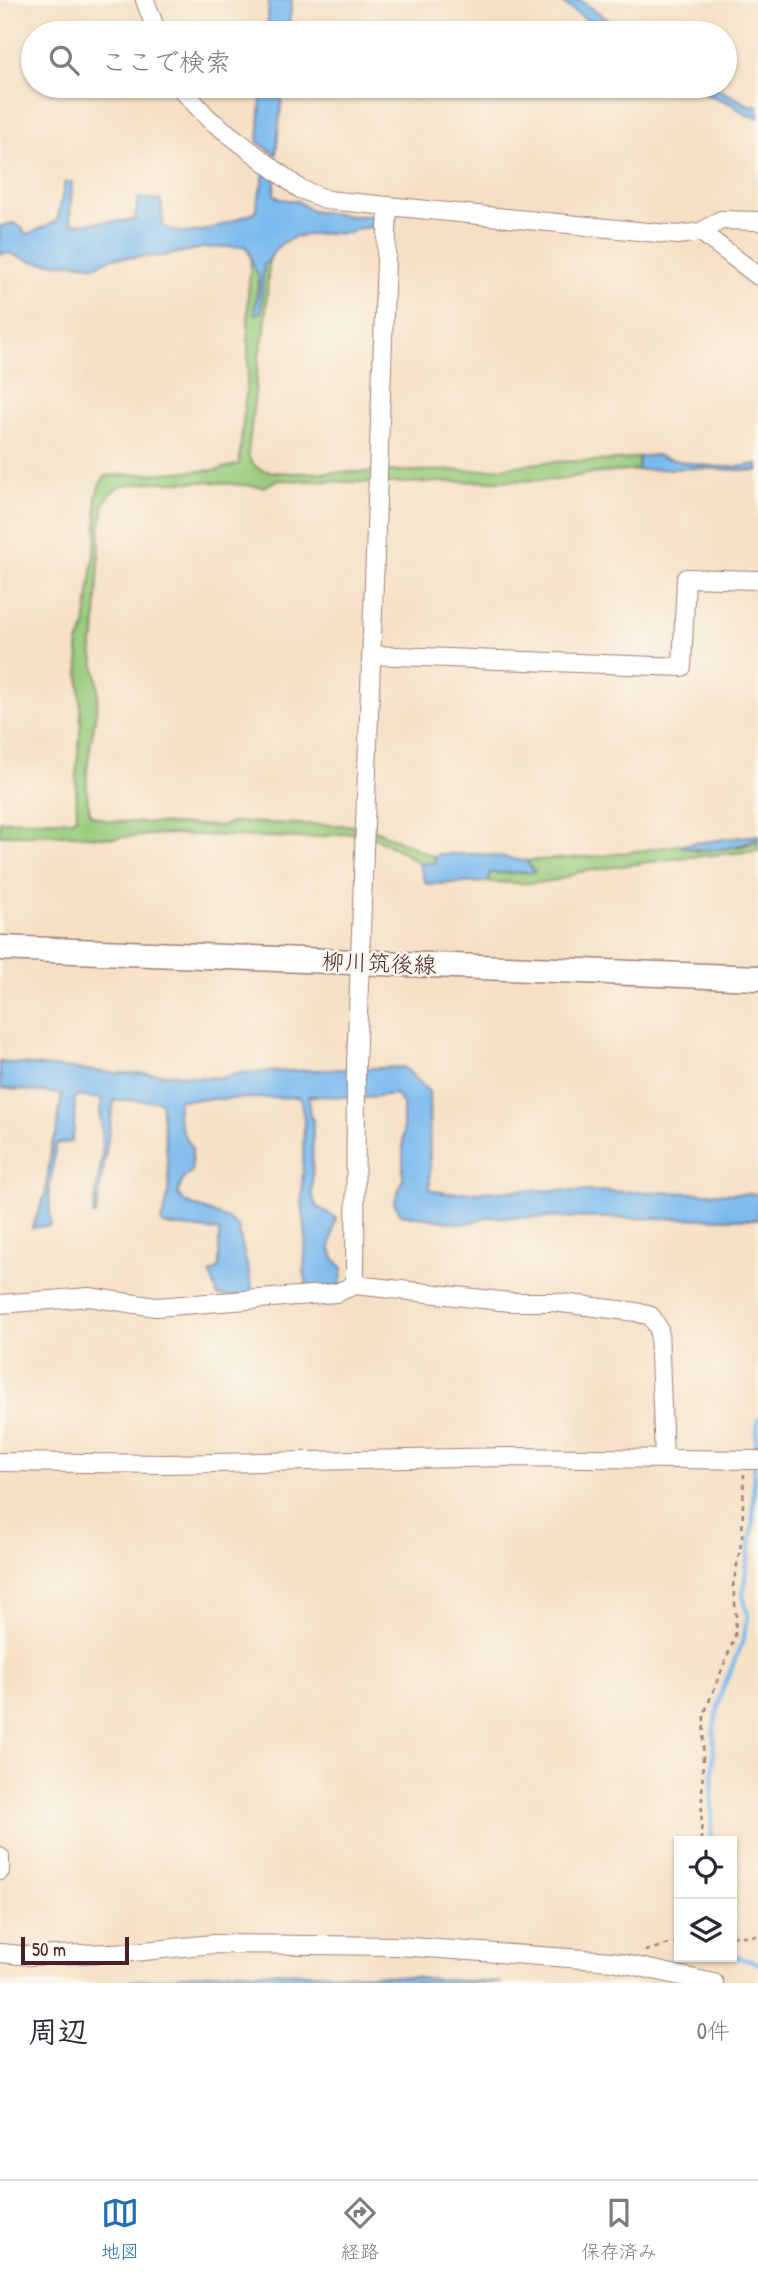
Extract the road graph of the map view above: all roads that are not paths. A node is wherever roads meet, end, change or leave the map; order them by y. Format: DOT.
graph roads {
  1 [pos="145,0"];
  2 [pos="153,21"];
  3 [pos="190,98"];
  4 [pos="388,206"];
  5 [pos="758,221"];
  6 [pos="701,232"];
  7 [pos="758,276"];
  8 [pos="758,580"];
  9 [pos="372,655"];
  10 [pos="0,948"];
  11 [pos="360,963"];
  12 [pos="758,978"];
  13 [pos="355,1285"];
  14 [pos="0,1304"];
  15 [pos="664,1459"];
  16 [pos="751,1460"];
  17 [pos="0,1462"];
  18 [pos="0,1857"];
  19 [pos="0,1871"];
  20 [pos="0,1953"];
  21 [pos="713,1983"];
  1 -- 2 [label="street"];
  3 -- 4 [label="street"];
  4 -- 6 [label="street"];
  4 -- 9 [label="street"];
  5 -- 6 [label="street"];
  6 -- 7 [label="street"];
  8 -- 9 [label="street"];
  9 -- 11 [label="street"];
  10 -- 11 [label="main road, 柳川筑後線"];
  11 -- 12 [label="main road, 柳川筑後線"];
  11 -- 13 [label="street"];
  13 -- 14 [label="street"];
  13 -- 15 [label="street"];
  15 -- 16 [label="street"];
  15 -- 17 [label="street"];
  18 -- 19 [label="street"];
  20 -- 21 [label="street"];
}
